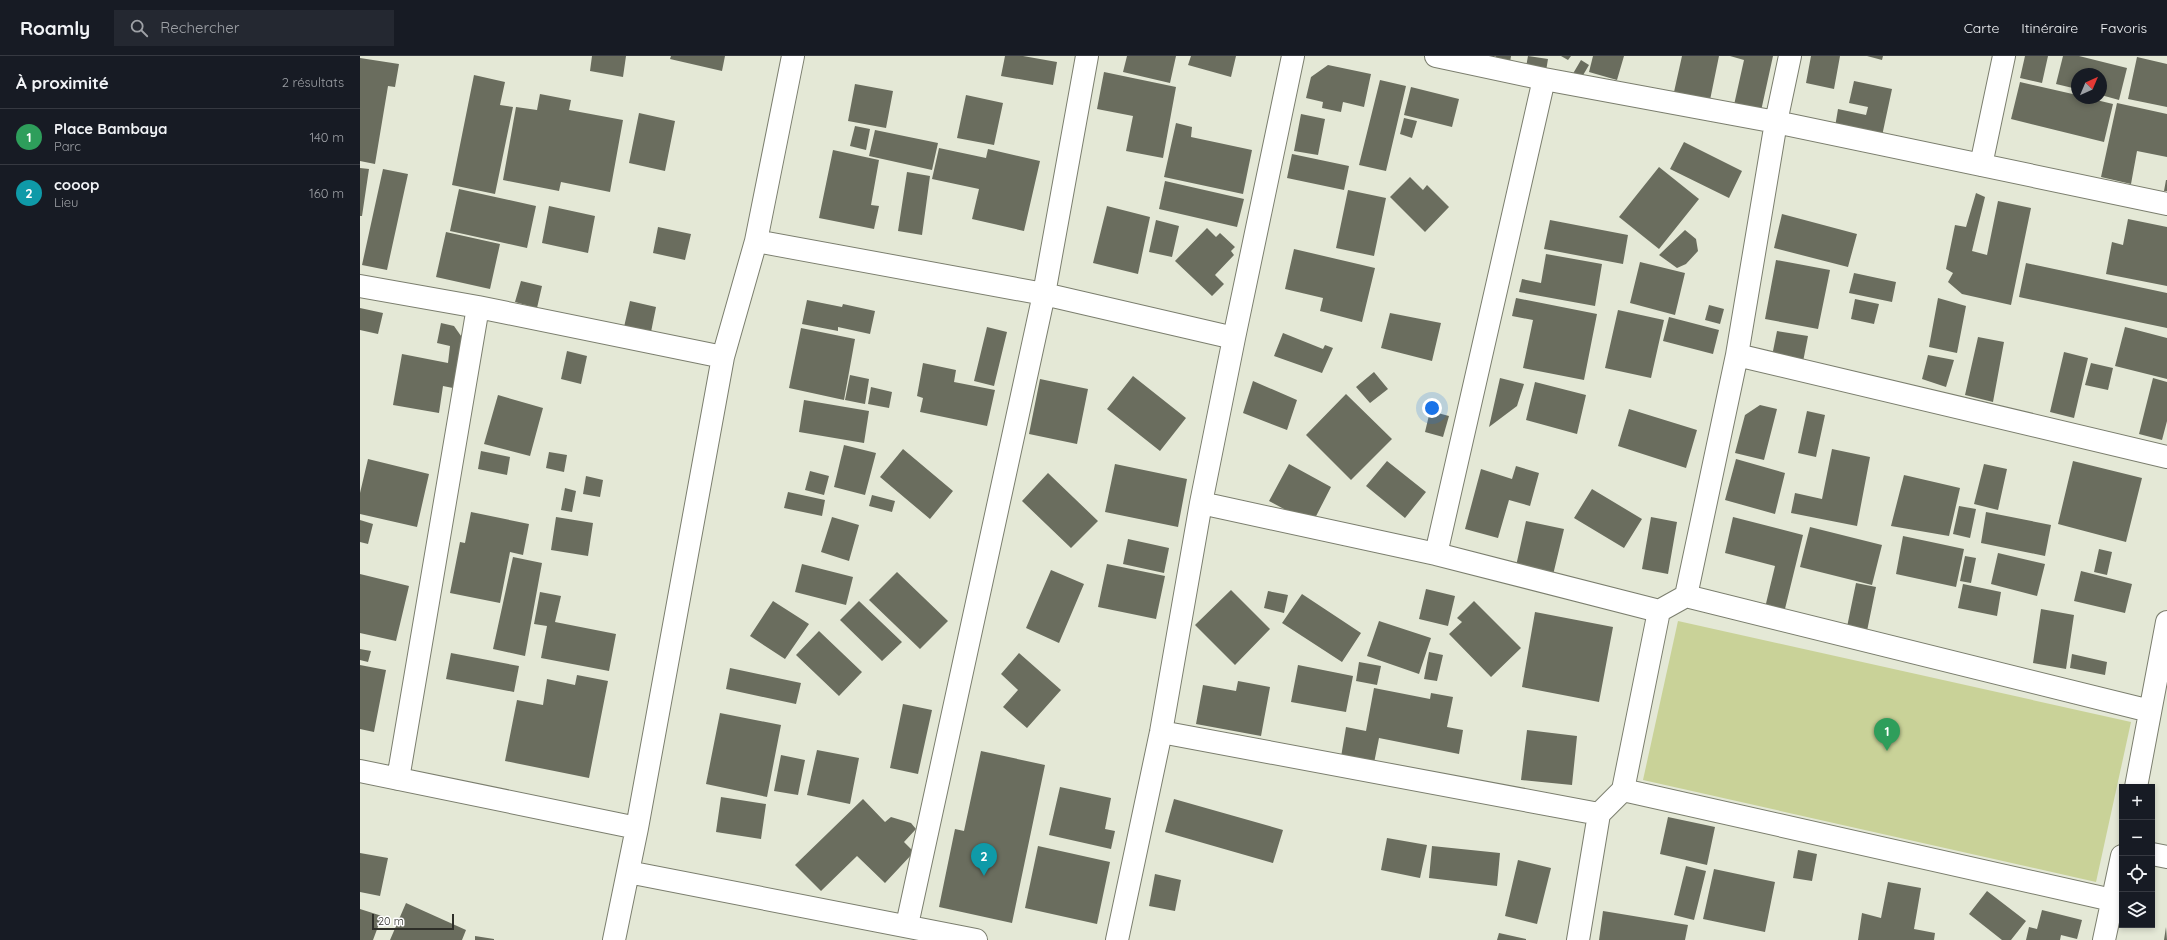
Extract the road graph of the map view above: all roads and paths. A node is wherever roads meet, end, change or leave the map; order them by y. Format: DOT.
graph roads {
  1 [pos="793,56"];
  2 [pos="1087,56"];
  3 [pos="1293,56"];
  4 [pos="1436,56"];
  5 [pos="1790,56"];
  6 [pos="2004,56"];
  7 [pos="1544,79"];
  8 [pos="1776,122"];
  9 [pos="1981,165"];
  10 [pos="2167,204"];
  11 [pos="756,241"];
  12 [pos="360,286"];
  13 [pos="1044,294"];
  14 [pos="478,306"];
  15 [pos="1234,338"];
  16 [pos="1737,356"];
  17 [pos="723,357"];
  18 [pos="2167,457"];
  19 [pos="1201,503"];
  20 [pos="1436,554"];
  21 [pos="1686,596"];
  22 [pos="1659,611"];
  23 [pos="2167,622"];
  24 [pos="2150,711"];
  25 [pos="1161,732"];
  26 [pos="360,772"];
  27 [pos="398,779"];
  28 [pos="2137,784"];
  29 [pos="1624,790"];
  30 [pos="1600,814"];
  31 [pos="637,828"];
  32 [pos="2155,855"];
  33 [pos="2167,857"];
  34 [pos="2119,869"];
  35 [pos="628,872"];
  36 [pos="2112,900"];
  37 [pos="907,925"];
  38 [pos="614,940"];
  39 [pos="976,940"];
  40 [pos="1117,940"];
  41 [pos="1578,940"];
  42 [pos="2104,940"];
  1 -- 11 [label="street"];
  2 -- 13 [label="street"];
  3 -- 15 [label="street"];
  4 -- 7 [label="street"];
  5 -- 8 [label="street"];
  6 -- 9 [label="street"];
  7 -- 8 [label="street"];
  7 -- 20 [label="street"];
  8 -- 9 [label="street"];
  8 -- 16 [label="street"];
  9 -- 10 [label="street"];
  11 -- 13 [label="street"];
  11 -- 17 [label="street"];
  12 -- 14 [label="street"];
  13 -- 15 [label="street"];
  13 -- 37 [label="street"];
  14 -- 17 [label="street"];
  14 -- 27 [label="street"];
  15 -- 19 [label="street"];
  16 -- 18 [label="street"];
  16 -- 21 [label="street"];
  17 -- 31 [label="street"];
  19 -- 20 [label="street"];
  19 -- 25 [label="street"];
  20 -- 22 [label="street"];
  21 -- 22 [label="street"];
  21 -- 24 [label="street"];
  22 -- 29 [label="street"];
  23 -- 24 [label="street"];
  24 -- 28 [label="street"];
  25 -- 30 [label="street"];
  25 -- 40 [label="street"];
  26 -- 27 [label="street"];
  27 -- 31 [label="street"];
  29 -- 30 [label="street"];
  29 -- 36 [label="street"];
  30 -- 41 [label="street"];
  31 -- 35 [label="street"];
  32 -- 33 [label="street"];
  34 -- 36 [label="street"];
  35 -- 37 [label="street"];
  35 -- 38 [label="street"];
  36 -- 42 [label="street"];
  37 -- 39 [label="street"];
}
